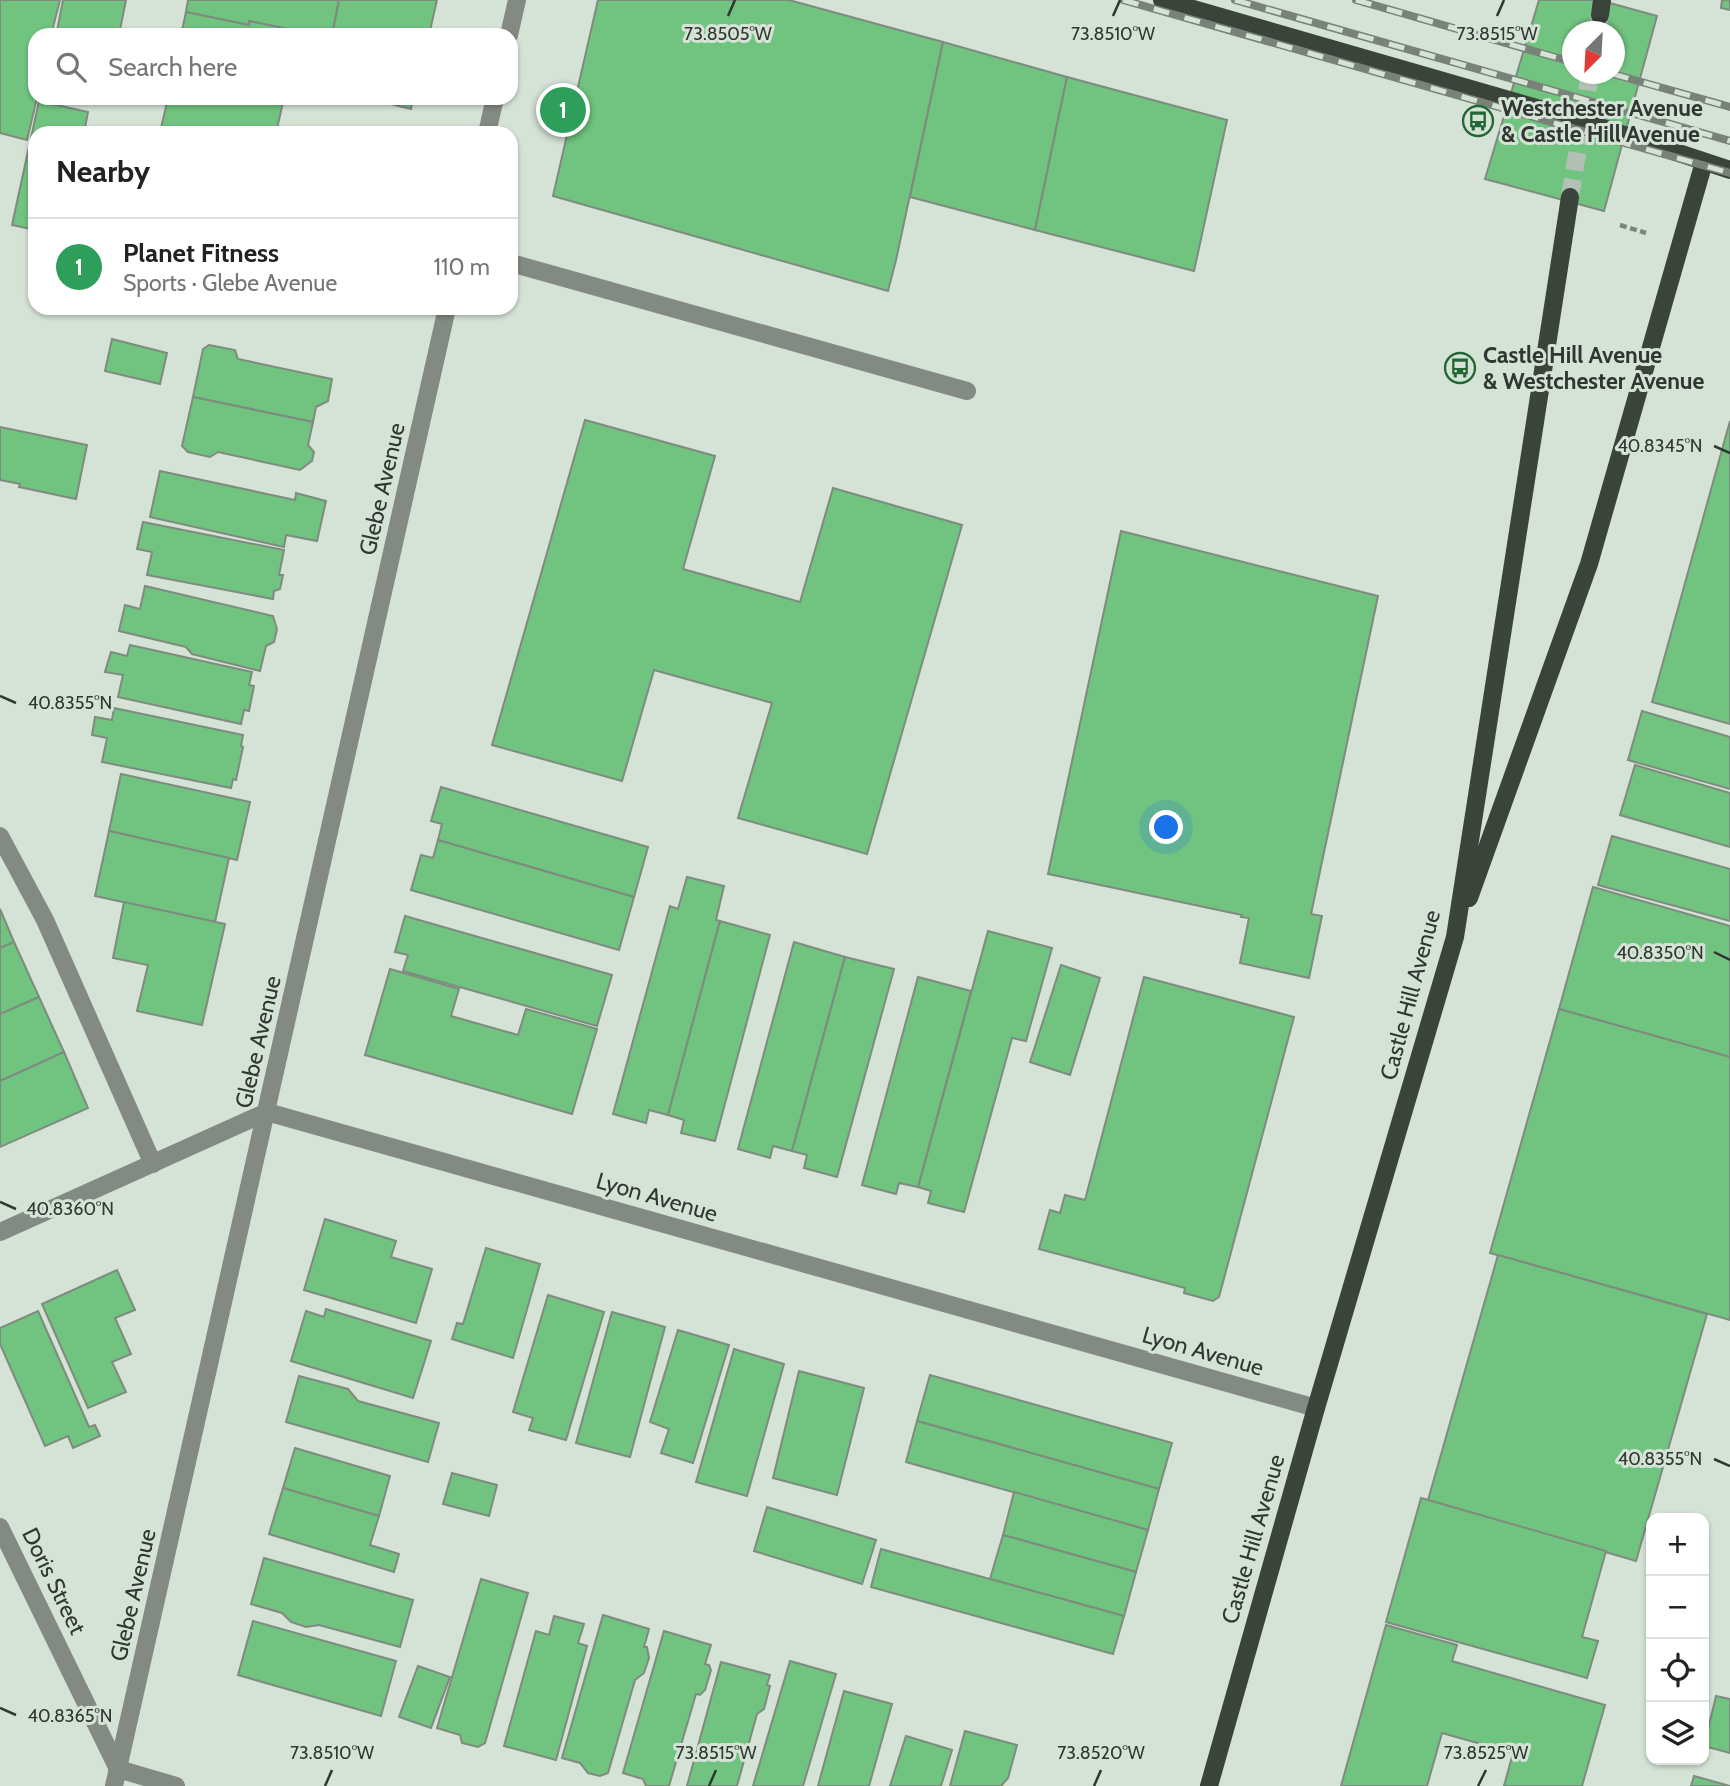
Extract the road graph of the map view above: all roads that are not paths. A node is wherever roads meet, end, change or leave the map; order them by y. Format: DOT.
graph roads {
  1 [pos="517,0"];
  2 [pos="1162,0"];
  3 [pos="511,28"];
  4 [pos="493,105"];
  5 [pos="489,126"];
  6 [pos="1704,162"];
  7 [pos="1730,170"];
  8 [pos="1570,197"];
  9 [pos="518,265"];
  10 [pos="445,315"];
  11 [pos="967,391"];
  12 [pos="0,836"];
  13 [pos="1455,937"];
  14 [pos="267,1112"];
  15 [pos="153,1164"];
  16 [pos="0,1232"];
  17 [pos="1316,1408"];
  18 [pos="0,1527"];
  19 [pos="116,1778"];
  20 [pos="176,1786"];
  21 [pos="1209,1786"];
  1 -- 3 [label="street"];
  2 -- 6 [label="main road"];
  4 -- 5 [label="street"];
  6 -- 7 [label="main road"];
  6 -- 13 [label="main road"];
  8 -- 13 [label="main road, Castle Hill Avenue"];
  9 -- 11 [label="street"];
  10 -- 14 [label="street, Glebe Avenue"];
  12 -- 15 [label="street"];
  13 -- 17 [label="main road, Castle Hill Avenue"];
  14 -- 15 [label="street"];
  14 -- 17 [label="street, Lyon Avenue"];
  14 -- 19 [label="street, Glebe Avenue"];
  15 -- 16 [label="street"];
  17 -- 21 [label="main road, Castle Hill Avenue"];
  18 -- 19 [label="street, Doris Street"];
  19 -- 20 [label="street"];
}
